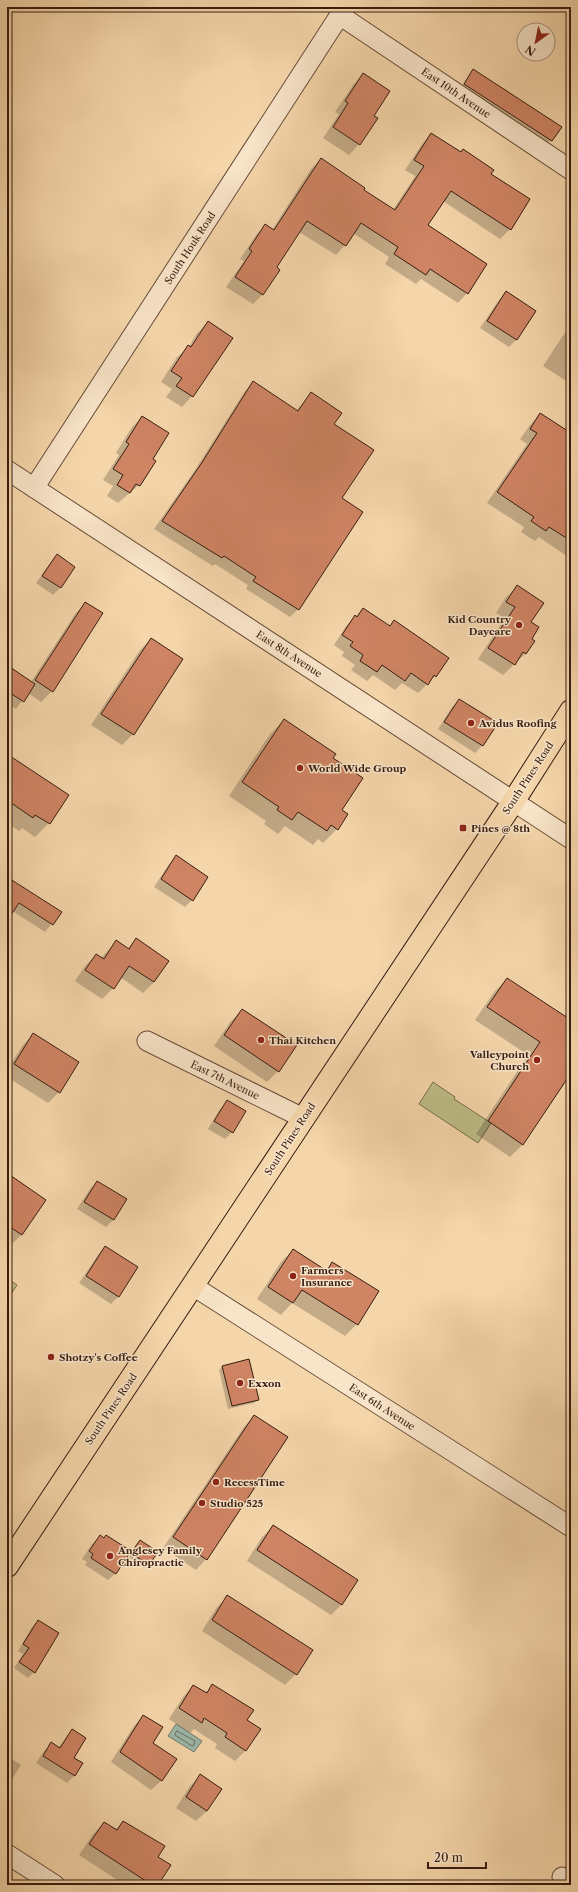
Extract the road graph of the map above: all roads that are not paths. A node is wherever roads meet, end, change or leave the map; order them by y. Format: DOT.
graph roads {
  1 [pos="343,12"];
  2 [pos="571,170"];
  3 [pos="7,470"];
  4 [pos="34,488"];
  5 [pos="571,711"];
  6 [pos="513,802"];
  7 [pos="571,839"];
  8 [pos="146,1041"];
  9 [pos="303,1118"];
  10 [pos="192,1286"];
  11 [pos="571,1527"];
  12 [pos="7,1566"];
  13 [pos="7,1854"];
  14 [pos="55,1885"];
  1 -- 2 [label="street, East 10th Avenue"];
  1 -- 4 [label="street, South Houk Road"];
  3 -- 4 [label="street, East 8th Avenue"];
  4 -- 6 [label="street, East 8th Avenue"];
  5 -- 6 [label="main road, South Pines Road"];
  6 -- 7 [label="street, East 8th Avenue"];
  6 -- 9 [label="main road, South Pines Road"];
  8 -- 9 [label="street, East 7th Avenue"];
  9 -- 10 [label="main road, South Pines Road"];
  10 -- 11 [label="street, East 6th Avenue"];
  10 -- 12 [label="main road, South Pines Road"];
  13 -- 14 [label="street"];
}
